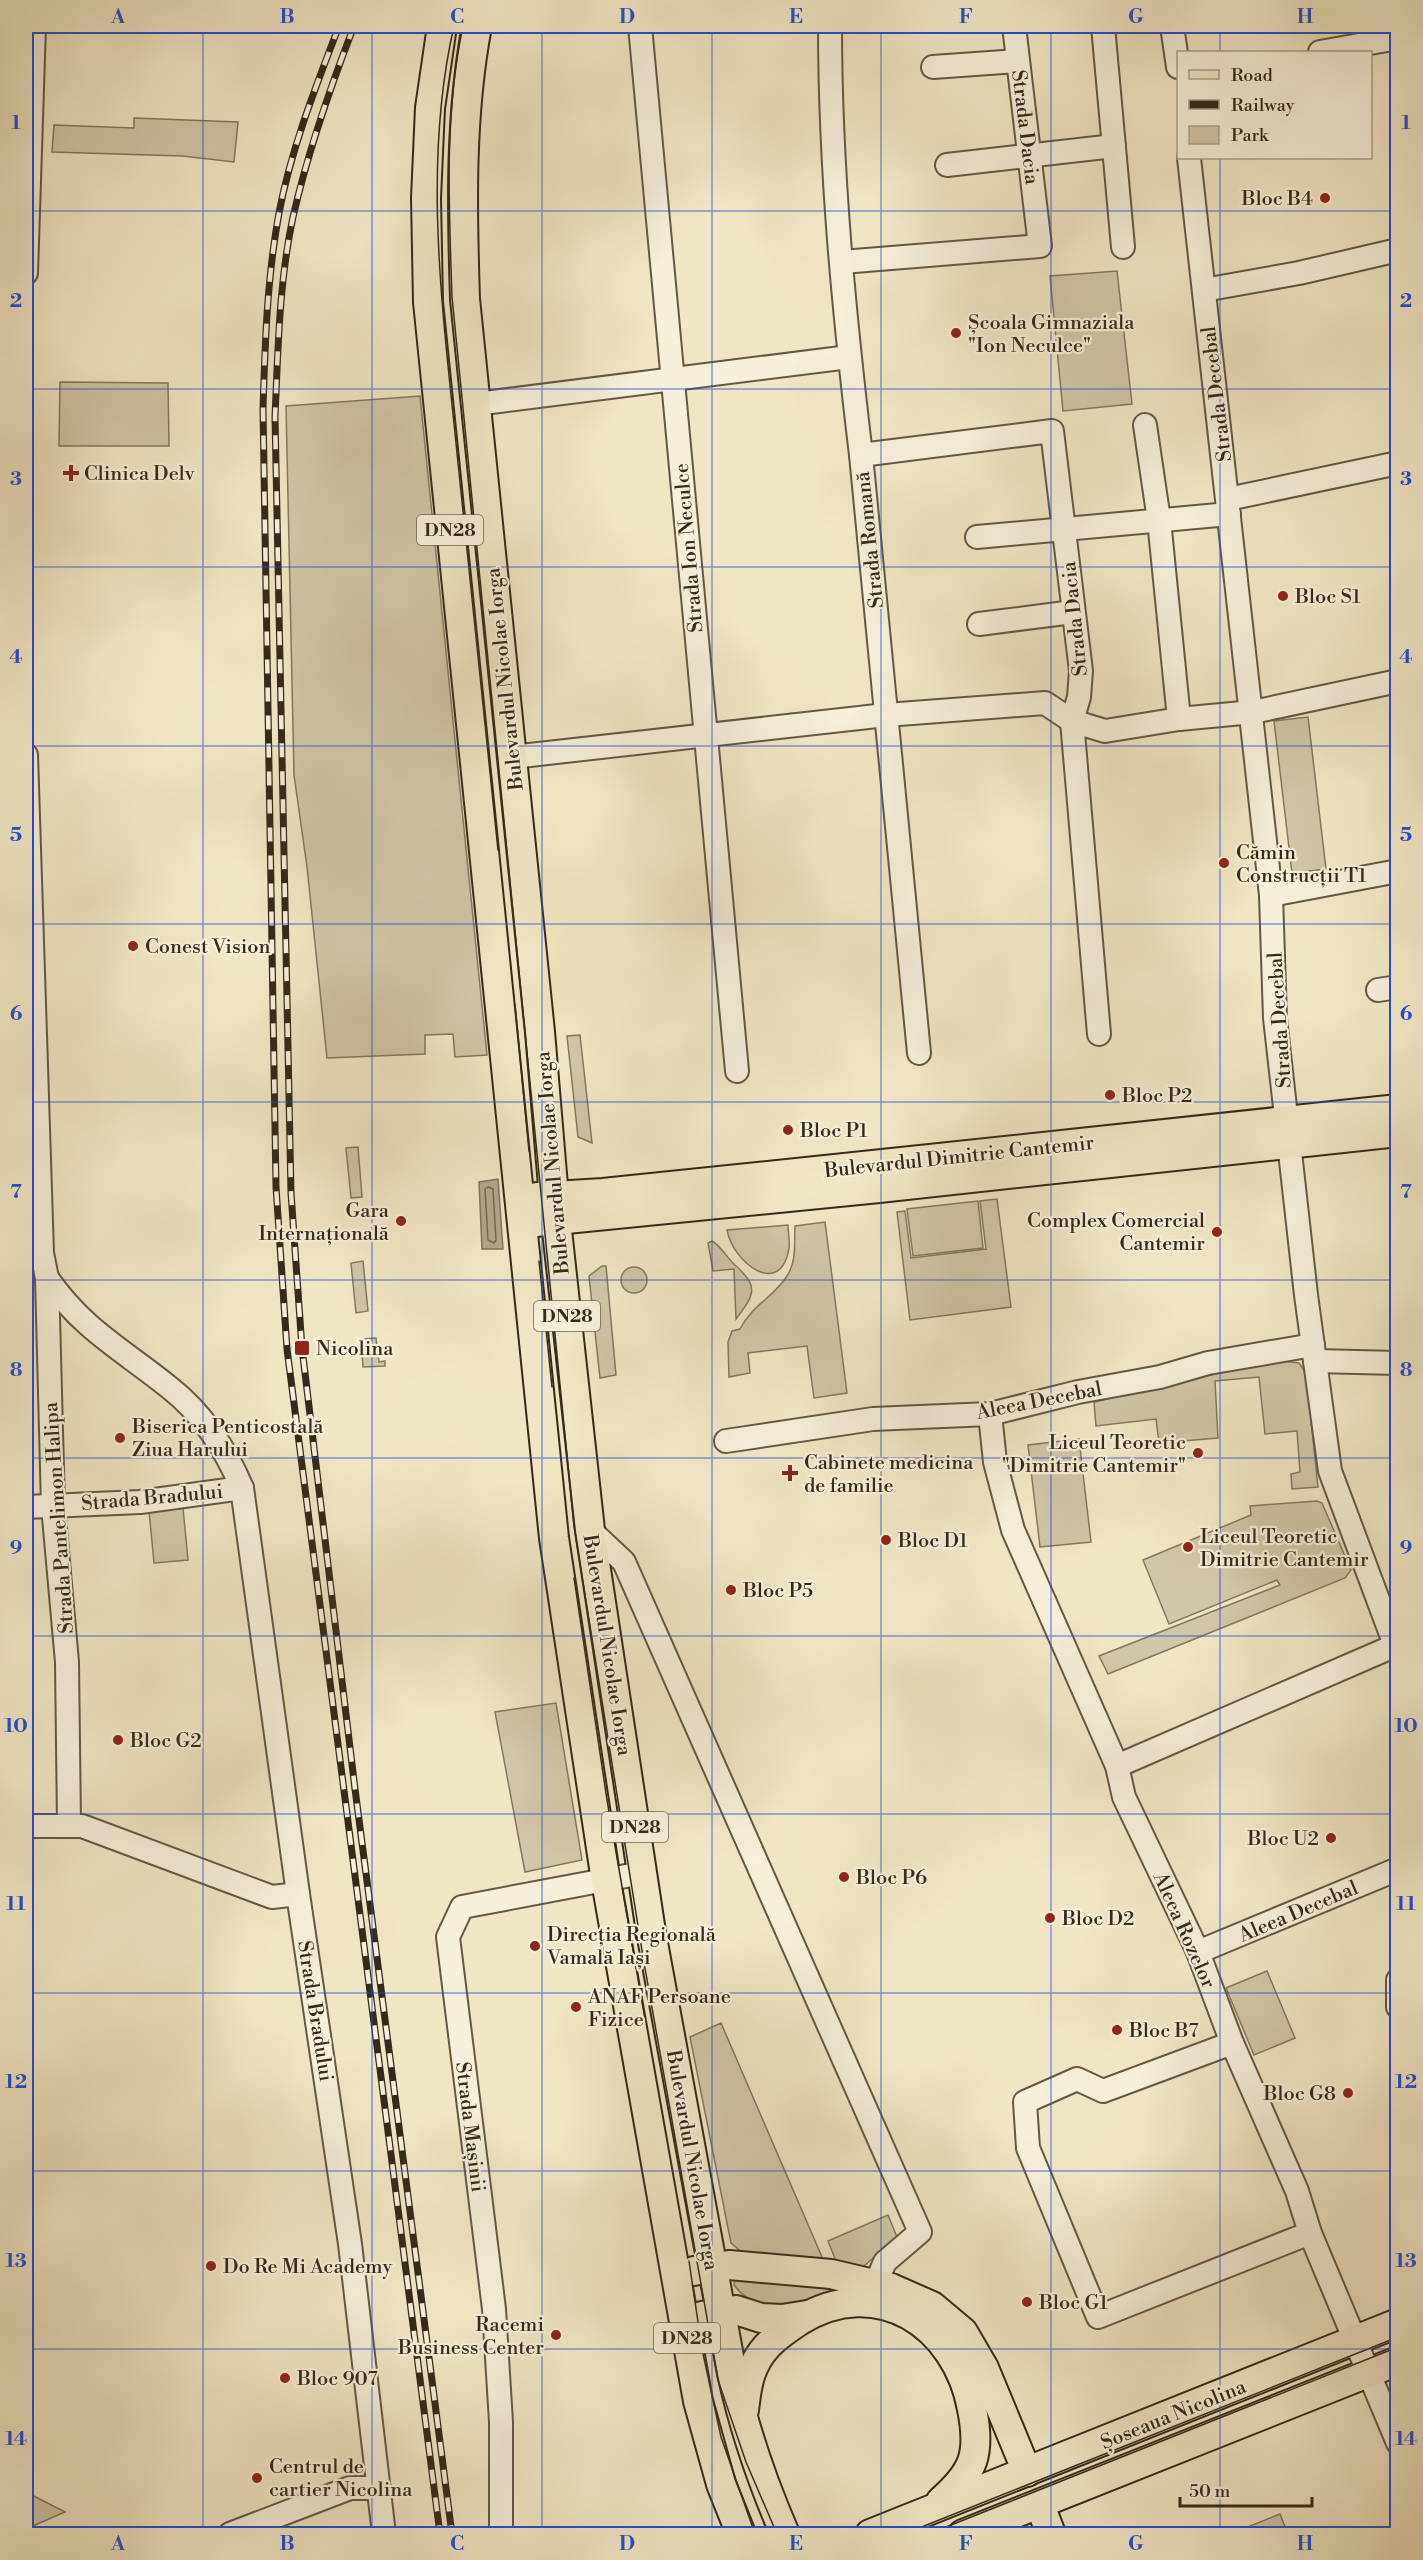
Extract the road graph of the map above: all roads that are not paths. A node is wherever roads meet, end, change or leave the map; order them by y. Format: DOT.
graph roads {
  1 [pos="34,26"];
  2 [pos="442,26"];
  3 [pos="477,26"];
  4 [pos="640,26"];
  5 [pos="830,26"];
  6 [pos="1014,26"];
  7 [pos="1103,26"];
  8 [pos="1172,26"];
  9 [pos="1398,38"];
  10 [pos="1326,51"];
  11 [pos="1177,55"];
  12 [pos="1018,61"];
  13 [pos="933,67"];
  14 [pos="28,139"];
  15 [pos="1114,146"];
  16 [pos="1030,156"];
  17 [pos="1189,159"];
  18 [pos="947,165"];
  19 [pos="1123,247"];
  20 [pos="1398,250"];
  21 [pos="842,262"];
  22 [pos="26,273"];
  23 [pos="1204,290"];
  24 [pos="849,357"];
  25 [pos="672,378"];
  26 [pos="476,404"];
  27 [pos="1145,425"];
  28 [pos="861,455"];
  29 [pos="1398,463"];
  30 [pos="1229,506"];
  31 [pos="1159,520"];
  32 [pos="1065,529"];
  33 [pos="978,537"];
  34 [pos="1073,612"];
  35 [pos="979,624"];
  36 [pos="1398,681"];
  37 [pos="1253,712"];
  38 [pos="886,715"];
  39 [pos="1179,719"];
  40 [pos="1072,721"];
  41 [pos="705,734"];
  42 [pos="26,755"];
  43 [pos="512,757"];
  44 [pos="1398,871"];
  45 [pos="1271,895"];
  46 [pos="1099,1034"];
  47 [pos="919,1053"];
  48 [pos="737,1071"];
  49 [pos="1398,1109"];
  50 [pos="1289,1132"];
  51 [pos="1398,1132"];
  52 [pos="555,1208"];
  53 [pos="521,1210"];
  54 [pos="47,1278"];
  55 [pos="1314,1353"];
  56 [pos="1398,1363"];
  57 [pos="990,1414"];
  58 [pos="726,1441"];
  59 [pos="242,1488"];
  60 [pos="53,1506"];
  61 [pos="26,1507"];
  62 [pos="590,1530"];
  63 [pos="1396,1649"];
  64 [pos="1117,1766"];
  65 [pos="69,1824"];
  66 [pos="26,1826"];
  67 [pos="1398,1870"];
  68 [pos="642,1873"];
  69 [pos="606,1881"];
  70 [pos="298,1894"];
  71 [pos="1198,1952"];
  72 [pos="1398,1980"];
  73 [pos="1398,2007"];
  74 [pos="1232,2043"];
  75 [pos="1310,2233"];
  76 [pos="712,2268"];
  77 [pos="676,2276"];
  78 [pos="875,2284"];
  79 [pos="721,2313"];
  80 [pos="809,2315"];
  81 [pos="684,2319"];
  82 [pos="1398,2323"];
  83 [pos="951,2335"];
  84 [pos="1354,2340"];
  85 [pos="1398,2361"];
  86 [pos="1370,2373"];
  87 [pos="742,2420"];
  88 [pos="1398,2443"];
  89 [pos="1027,2472"];
  90 [pos="379,2488"];
  91 [pos="1040,2505"];
  92 [pos="930,2511"];
  93 [pos="230,2535"];
  94 [pos="384,2535"];
  95 [pos="501,2535"];
  96 [pos="741,2535"];
  97 [pos="785,2535"];
  98 [pos="870,2535"];
  99 [pos="963,2535"];
  100 [pos="1051,2535"];
  1 -- 14 [label="street"];
  2 -- 53 [label="main road, Bulevardul Nicolae Iorga / DN28"];
  3 -- 26 [label="main road, Bulevardul Nicolae Iorga / DN28"];
  4 -- 25 [label="street, Strada Ion Neculce"];
  5 -- 21 [label="street, Strada Romană"];
  6 -- 12 [label="street, Strada Dacia"];
  7 -- 15 [label="street"];
  8 -- 11 [label="street"];
  9 -- 10 [label="street"];
  12 -- 13 [label="street"];
  12 -- 16 [label="street, Strada Dacia"];
  14 -- 22 [label="street"];
  15 -- 16 [label="street"];
  15 -- 19 [label="street"];
  16 -- 18 [label="street"];
  16 -- 21 [label="street, Strada Dacia"];
  17 -- 23 [label="street, Strada Decebal"];
  20 -- 23 [label="street"];
  21 -- 24 [label="street, Strada Romană"];
  23 -- 30 [label="street, Strada Decebal"];
  24 -- 25 [label="street"];
  24 -- 28 [label="street, Strada Romană"];
  25 -- 26 [label="street"];
  25 -- 41 [label="street, Strada Ion Neculce"];
  26 -- 43 [label="main road, Bulevardul Nicolae Iorga / DN28"];
  27 -- 31 [label="street"];
  28 -- 32 [label="street, Strada Dacia"];
  28 -- 38 [label="street, Strada Romană"];
  29 -- 30 [label="street"];
  30 -- 31 [label="street"];
  30 -- 37 [label="street, Strada Decebal"];
  31 -- 32 [label="street"];
  31 -- 39 [label="street"];
  32 -- 33 [label="street"];
  32 -- 34 [label="street, Strada Dacia"];
  34 -- 35 [label="street"];
  34 -- 40 [label="street, Strada Dacia"];
  36 -- 37 [label="street"];
  37 -- 39 [label="street"];
  37 -- 45 [label="street, Strada Decebal"];
  38 -- 40 [label="street"];
  38 -- 41 [label="street"];
  38 -- 47 [label="street, Strada Romană"];
  39 -- 40 [label="street"];
  40 -- 46 [label="street, Strada Dacia"];
  41 -- 43 [label="street"];
  41 -- 48 [label="street, Strada Ion Neculce"];
  42 -- 54 [label="street, Strada Pantelimon Halipa"];
  43 -- 52 [label="main road, Bulevardul Nicolae Iorga / DN28"];
  44 -- 45 [label="street"];
  45 -- 50 [label="street, Strada Decebal"];
  49 -- 50 [label="main road, Bulevardul Dimitrie Cantemir"];
  50 -- 51 [label="main road, Bulevardul Dimitrie Cantemir"];
  50 -- 52 [label="main road, Bulevardul Dimitrie Cantemir"];
  50 -- 55 [label="street"];
  52 -- 53 [label="main road, Bulevardul Dimitrie Cantemir"];
  52 -- 62 [label="main road, Bulevardul Nicolae Iorga / DN28"];
  53 -- 69 [label="main road, Bulevardul Nicolae Iorga / DN28"];
  54 -- 59 [label="street, Strada Bradului"];
  54 -- 60 [label="street, Strada Pantelimon Halipa"];
  55 -- 56 [label="street, Aleea Decebal"];
  55 -- 57 [label="street, Aleea Decebal"];
  55 -- 63 [label="street"];
  57 -- 58 [label="street, Aleea Decebal"];
  57 -- 64 [label="street, Aleea Rozelor"];
  59 -- 60 [label="street, Strada Bradului"];
  59 -- 70 [label="street, Strada Bradului"];
  60 -- 61 [label="street, Strada Bradului"];
  60 -- 65 [label="street, Strada Pantelimon Halipa"];
  62 -- 68 [label="main road, Bulevardul Nicolae Iorga / DN28"];
  62 -- 78 [label="street"];
  63 -- 64 [label="street"];
  64 -- 71 [label="street, Aleea Rozelor"];
  65 -- 66 [label="street"];
  65 -- 70 [label="street"];
  67 -- 71 [label="street, Aleea Decebal"];
  68 -- 69 [label="street, Strada Mașinii"];
  68 -- 76 [label="main road, Bulevardul Nicolae Iorga / DN28"];
  69 -- 77 [label="main road, Bulevardul Nicolae Iorga / DN28"];
  69 -- 95 [label="street, Strada Mașinii"];
  70 -- 90 [label="street, Strada Bradului"];
  71 -- 74 [label="street, Aleea Rozelor"];
  72 -- 73 [label="street"];
  74 -- 75 [label="street, Aleea Rozelor"];
  74 -- 75 [label="street"];
  75 -- 84 [label="street, Aleea Rozelor"];
  76 -- 77 [label="main road"];
  76 -- 78 [label="main road"];
  76 -- 79 [label="main road, Bulevardul Nicolae Iorga"];
  77 -- 81 [label="main road, Bulevardul Nicolae Iorga / DN28"];
  78 -- 83 [label="main road"];
  79 -- 80 [label="main road"];
  79 -- 81 [label="main road"];
  79 -- 87 [label="main road, Bulevardul Nicolae Iorga"];
  80 -- 83 [label="main road"];
  80 -- 87 [label="main road"];
  81 -- 96 [label="main road, Bulevardul Nicolae Iorga / DN28"];
  82 -- 84 [label="main road, Șoseaua Nicolina"];
  83 -- 89 [label="main road"];
  83 -- 92 [label="main road"];
  84 -- 86 [label="street, Aleea Rozelor"];
  84 -- 89 [label="main road, Șoseaua Nicolina"];
  85 -- 86 [label="main road, Șoseaua Nicolina"];
  86 -- 88 [label="street, Aleea Rozelor"];
  86 -- 91 [label="main road, Șoseaua Nicolina"];
  87 -- 97 [label="main road, Bulevardul Nicolae Iorga"];
  89 -- 92 [label="main road, Șoseaua Nicolina"];
  90 -- 93 [label="street"];
  90 -- 94 [label="street, Strada Bradului"];
  91 -- 99 [label="main road, Șoseaua Nicolina"];
  91 -- 100 [label="main road"];
  92 -- 98 [label="main road, Șoseaua Nicolina"];
}
